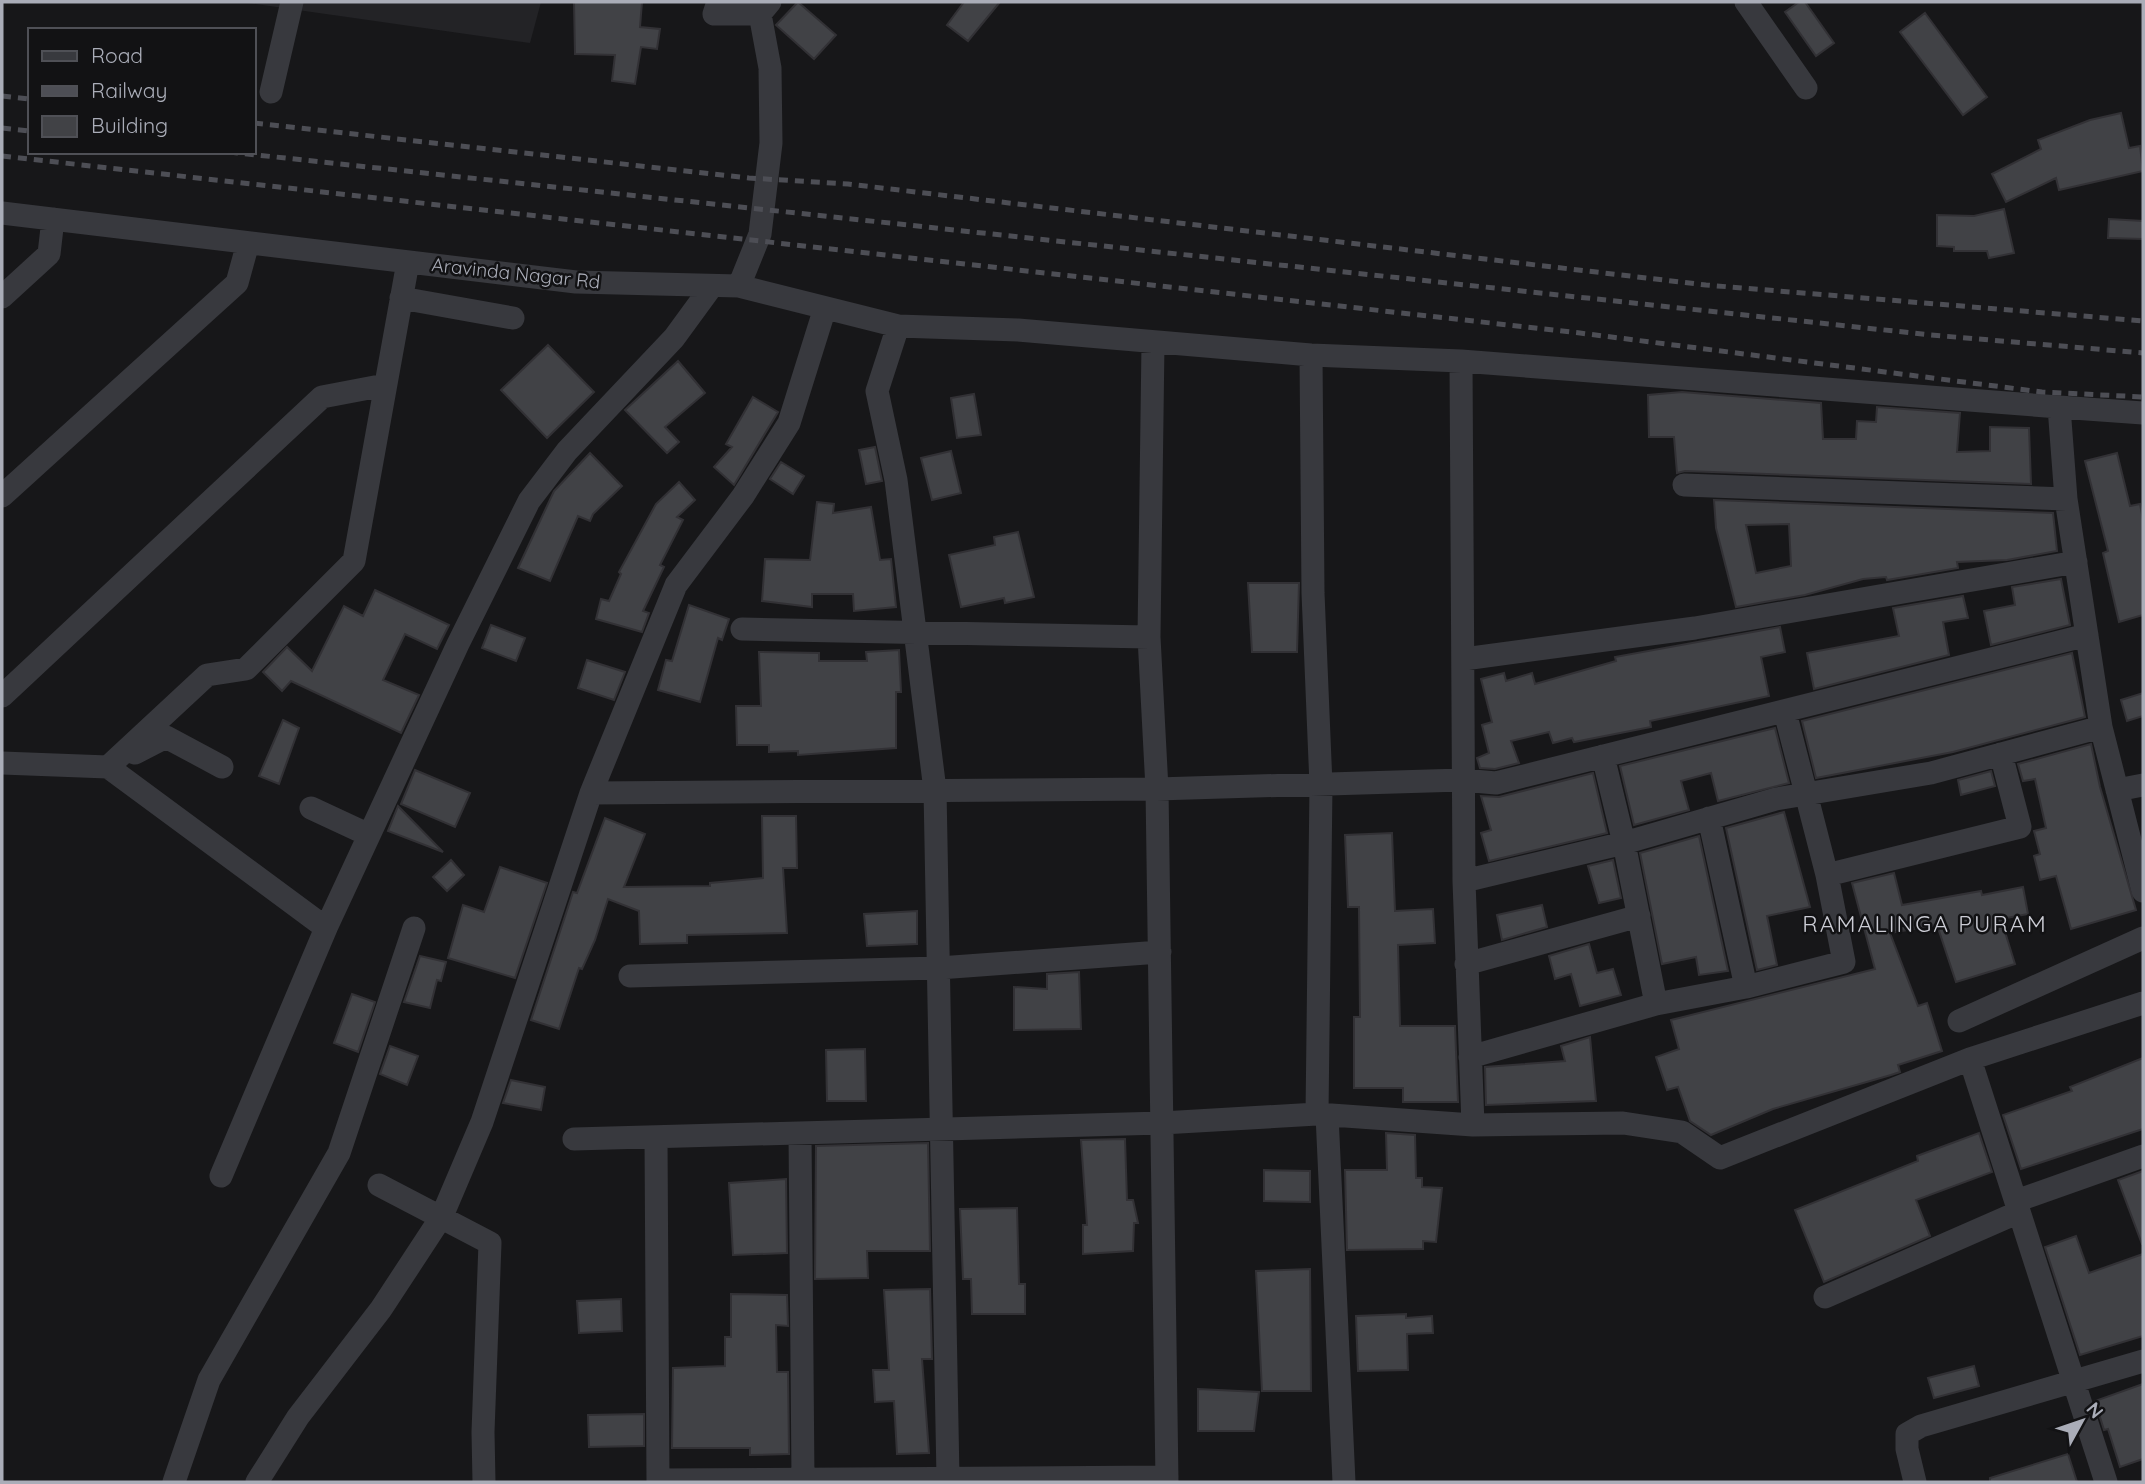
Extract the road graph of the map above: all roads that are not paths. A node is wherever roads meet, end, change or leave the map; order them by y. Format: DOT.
graph roads {
  1 [pos="292,2"];
  2 [pos="718,2"];
  3 [pos="1746,2"];
  4 [pos="765,8"];
  5 [pos="1806,88"];
  6 [pos="271,92"];
  7 [pos="2,213"];
  8 [pos="53,219"];
  9 [pos="248,243"];
  10 [pos="408,262"];
  11 [pos="712,286"];
  12 [pos="739,286"];
  13 [pos="2,297"];
  14 [pos="401,299"];
  15 [pos="825,308"];
  16 [pos="513,318"];
  17 [pos="898,326"];
  18 [pos="1153,343"];
  19 [pos="1311,355"];
  20 [pos="1461,361"];
  21 [pos="385,385"];
  22 [pos="2059,407"];
  23 [pos="2143,413"];
  24 [pos="1684,485"];
  25 [pos="2,496"];
  26 [pos="2066,499"];
  27 [pos="2076,562"];
  28 [pos="742,629"];
  29 [pos="915,633"];
  30 [pos="2087,635"];
  31 [pos="1149,637"];
  32 [pos="1464,659"];
  33 [pos="2,696"];
  34 [pos="1785,712"];
  35 [pos="2101,727"];
  36 [pos="2001,754"];
  37 [pos="1603,756"];
  38 [pos="2,763"];
  39 [pos="108,767"];
  40 [pos="222,767"];
  41 [pos="1462,780"];
  42 [pos="1321,785"];
  43 [pos="2143,785"];
  44 [pos="1157,789"];
  45 [pos="935,790"];
  46 [pos="2117,790"];
  47 [pos="591,793"];
  48 [pos="1807,793"];
  49 [pos="310,808"];
  50 [pos="1709,818"];
  51 [pos="369,835"];
  52 [pos="1624,843"];
  53 [pos="1827,874"];
  54 [pos="1464,881"];
  55 [pos="2143,891"];
  56 [pos="1639,916"];
  57 [pos="326,928"];
  58 [pos="414,928"];
  59 [pos="2143,938"];
  60 [pos="1160,952"];
  61 [pos="1466,964"];
  62 [pos="939,968"];
  63 [pos="630,976"];
  64 [pos="1746,987"];
  65 [pos="2143,1003"];
  66 [pos="1656,1004"];
  67 [pos="1959,1021"];
  68 [pos="1470,1057"];
  69 [pos="1970,1059"];
  70 [pos="1322,1114"];
  71 [pos="1162,1123"];
  72 [pos="1473,1125"];
  73 [pos="943,1129"];
  74 [pos="800,1133"];
  75 [pos="656,1137"];
  76 [pos="574,1139"];
  77 [pos="2143,1156"];
  78 [pos="221,1176"];
  79 [pos="379,1185"];
  80 [pos="2018,1207"];
  81 [pos="442,1216"];
  82 [pos="1825,1297"];
  83 [pos="2143,1361"];
  84 [pos="2075,1383"];
  85 [pos="948,1478"];
  86 [pos="803,1479"];
  87 [pos="1167,1480"];
  88 [pos="659,1481"];
  89 [pos="174,1482"];
  90 [pos="257,1482"];
  91 [pos="484,1482"];
  92 [pos="1344,1482"];
  93 [pos="1916,1482"];
  94 [pos="2106,1482"];
  1 -- 6 [label="street"];
  2 -- 4 [label="street"];
  3 -- 5 [label="street"];
  4 -- 12 [label="street"];
  7 -- 8 [label="street, Aravinda Nagar Rd"];
  8 -- 9 [label="street, Aravinda Nagar Rd"];
  8 -- 13 [label="street"];
  9 -- 10 [label="street, Aravinda Nagar Rd"];
  9 -- 25 [label="street"];
  10 -- 11 [label="street, Aravinda Nagar Rd"];
  10 -- 14 [label="street"];
  11 -- 12 [label="street, Aravinda Nagar Rd"];
  11 -- 51 [label="street"];
  12 -- 15 [label="street, Aravinda Nagar Rd"];
  14 -- 16 [label="street"];
  14 -- 21 [label="street"];
  15 -- 17 [label="street, Aravinda Nagar Rd"];
  15 -- 47 [label="street"];
  17 -- 18 [label="street, Aravinda Nagar Rd"];
  17 -- 29 [label="street"];
  18 -- 19 [label="street, Aravinda Nagar Rd"];
  18 -- 31 [label="street"];
  19 -- 20 [label="street, Aravinda Nagar Rd"];
  19 -- 42 [label="street"];
  20 -- 22 [label="street, Aravinda Nagar Rd"];
  20 -- 32 [label="street"];
  21 -- 33 [label="street"];
  21 -- 39 [label="street"];
  22 -- 23 [label="street, Aravinda Nagar Rd"];
  22 -- 26 [label="street"];
  24 -- 26 [label="street"];
  26 -- 27 [label="street"];
  27 -- 30 [label="street"];
  27 -- 32 [label="street"];
  28 -- 29 [label="street"];
  29 -- 31 [label="street"];
  29 -- 45 [label="street"];
  30 -- 34 [label="street"];
  30 -- 35 [label="street"];
  31 -- 44 [label="street"];
  32 -- 41 [label="street"];
  34 -- 37 [label="street"];
  34 -- 48 [label="street"];
  35 -- 36 [label="street"];
  35 -- 46 [label="street"];
  36 -- 48 [label="street"];
  36 -- 53 [label="street"];
  37 -- 41 [label="street"];
  37 -- 52 [label="street"];
  38 -- 39 [label="street"];
  39 -- 40 [label="street"];
  39 -- 57 [label="street"];
  41 -- 42 [label="street"];
  41 -- 54 [label="street"];
  42 -- 44 [label="street"];
  42 -- 70 [label="street"];
  43 -- 46 [label="street"];
  44 -- 45 [label="street"];
  44 -- 60 [label="street"];
  45 -- 47 [label="street"];
  45 -- 62 [label="street"];
  46 -- 55 [label="street"];
  47 -- 81 [label="street"];
  48 -- 50 [label="street"];
  48 -- 53 [label="street"];
  49 -- 51 [label="street"];
  50 -- 52 [label="street"];
  50 -- 64 [label="street"];
  51 -- 57 [label="street"];
  52 -- 54 [label="street"];
  52 -- 56 [label="street"];
  53 -- 64 [label="street"];
  54 -- 61 [label="street"];
  56 -- 61 [label="street"];
  56 -- 66 [label="street"];
  57 -- 78 [label="street"];
  58 -- 89 [label="street"];
  59 -- 67 [label="street"];
  60 -- 62 [label="street"];
  60 -- 71 [label="street"];
  61 -- 68 [label="street"];
  62 -- 63 [label="street"];
  62 -- 73 [label="street"];
  64 -- 66 [label="street"];
  65 -- 69 [label="street"];
  66 -- 68 [label="street"];
  68 -- 72 [label="street"];
  69 -- 72 [label="street"];
  69 -- 80 [label="street"];
  70 -- 71 [label="street"];
  70 -- 72 [label="street"];
  70 -- 92 [label="street"];
  71 -- 73 [label="street"];
  71 -- 87 [label="street"];
  73 -- 74 [label="street"];
  73 -- 85 [label="street"];
  74 -- 75 [label="street"];
  74 -- 86 [label="street"];
  75 -- 76 [label="street"];
  75 -- 88 [label="street"];
  77 -- 80 [label="street"];
  79 -- 81 [label="street"];
  80 -- 82 [label="street"];
  80 -- 84 [label="street"];
  81 -- 90 [label="street"];
  81 -- 91 [label="street"];
  83 -- 84 [label="street"];
  84 -- 93 [label="street"];
  84 -- 94 [label="street"];
  85 -- 86 [label="street"];
  85 -- 87 [label="street"];
  86 -- 88 [label="street"];
}
